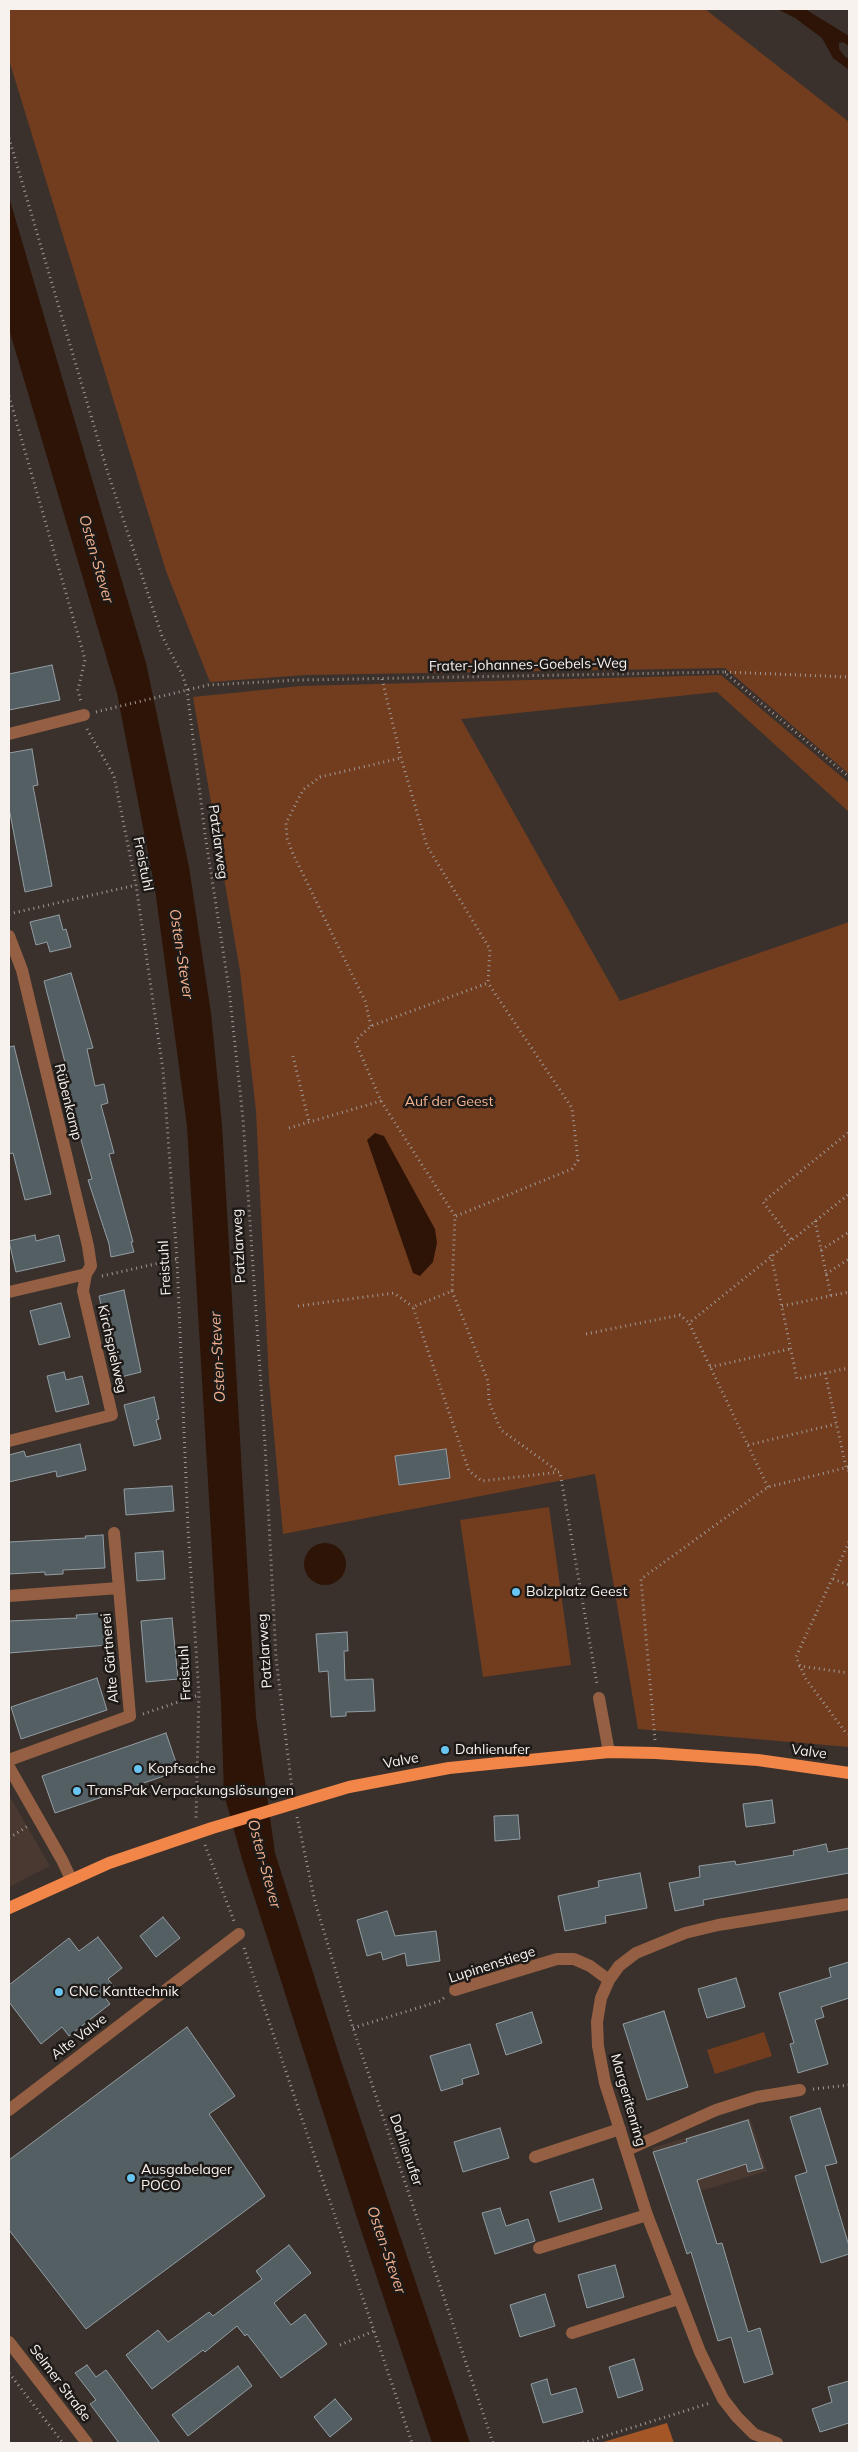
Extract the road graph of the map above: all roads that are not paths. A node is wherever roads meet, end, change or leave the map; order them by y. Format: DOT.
graph roads {
  1 [pos="84,715"];
  2 [pos="9,734"];
  3 [pos="9,936"];
  4 [pos="86,1274"];
  5 [pos="9,1292"];
  6 [pos="9,1441"];
  7 [pos="114,1533"];
  8 [pos="118,1588"];
  9 [pos="9,1596"];
  10 [pos="599,1698"];
  11 [pos="609,1752"];
  12 [pos="9,1760"];
  13 [pos="9,1767"];
  14 [pos="849,1773"];
  15 [pos="71,1879"];
  16 [pos="849,1904"];
  17 [pos="9,1908"];
  18 [pos="239,1934"];
  19 [pos="609,1980"];
  20 [pos="455,1990"];
  21 [pos="800,2090"];
  22 [pos="9,2110"];
  23 [pos="620,2129"];
  24 [pos="627,2150"];
  25 [pos="535,2157"];
  26 [pos="647,2215"];
  27 [pos="539,2248"];
  28 [pos="678,2299"];
  29 [pos="572,2333"];
  30 [pos="9,2342"];
  31 [pos="87,2443"];
  32 [pos="777,2443"];
  1 -- 2 [label="street"];
  3 -- 4 [label="street, Rübenkamp"];
  4 -- 5 [label="street"];
  4 -- 6 [label="street, Kirchspielweg"];
  7 -- 8 [label="street, Alte Gärtnerei"];
  8 -- 9 [label="street"];
  8 -- 12 [label="street, Alte Gärtnerei"];
  10 -- 11 [label="street"];
  11 -- 14 [label="main road, Valve"];
  11 -- 15 [label="main road, Valve"];
  13 -- 15 [label="street"];
  15 -- 17 [label="main road, Valve"];
  16 -- 19 [label="street, Margeritenring"];
  18 -- 22 [label="street, Alte Valve"];
  19 -- 20 [label="street, Lupinenstiege"];
  19 -- 23 [label="street, Margeritenring"];
  21 -- 24 [label="street"];
  23 -- 24 [label="street, Margeritenring"];
  23 -- 25 [label="street"];
  24 -- 26 [label="street, Margeritenring"];
  26 -- 27 [label="street"];
  26 -- 28 [label="street, Margeritenring"];
  28 -- 29 [label="street"];
  28 -- 32 [label="street, Margeritenring"];
  30 -- 31 [label="street, Selmer Straße"];
}
